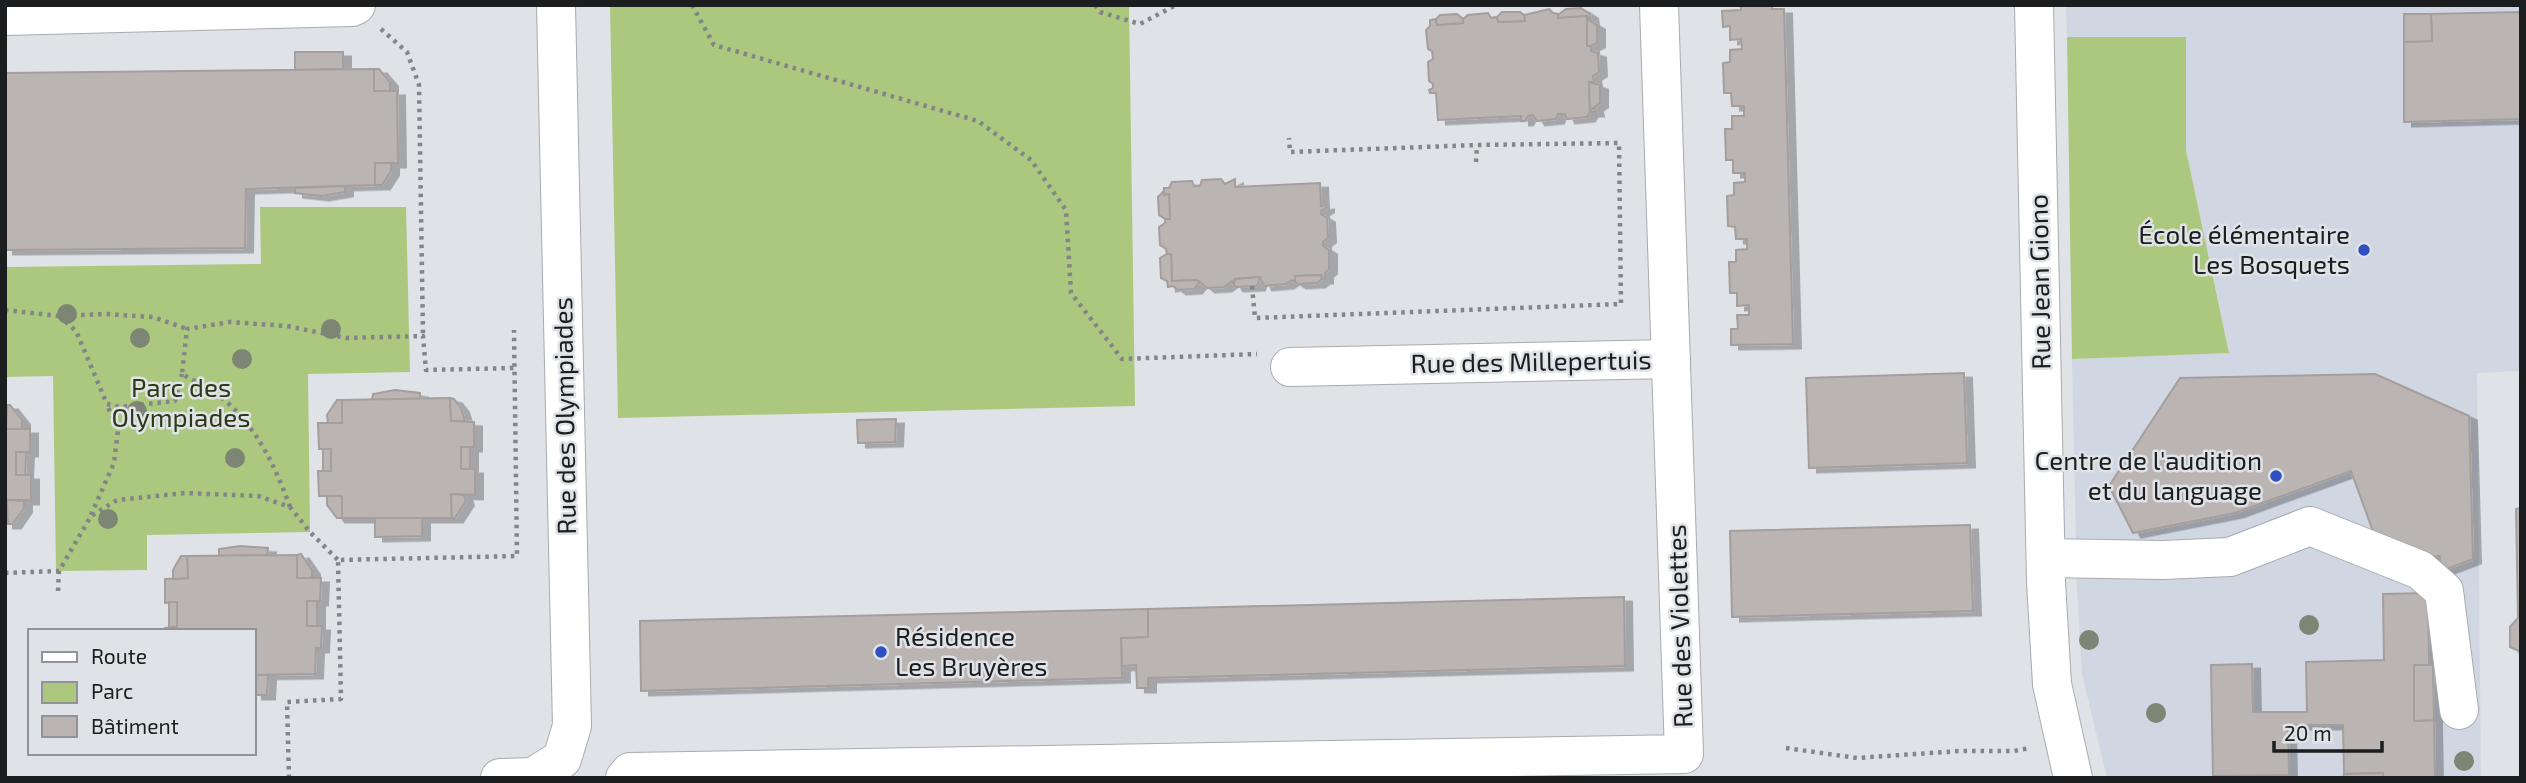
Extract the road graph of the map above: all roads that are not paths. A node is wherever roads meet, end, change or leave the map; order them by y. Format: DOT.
graph roads {
  1 [pos="556,5"];
  2 [pos="1659,5"];
  3 [pos="2034,5"];
  4 [pos="365,14"];
  5 [pos="5,16"];
  6 [pos="1671,359"];
  7 [pos="1290,367"];
  8 [pos="2046,558"];
  9 [pos="2459,710"];
  10 [pos="500,778"];
  11 [pos="625,778"];
  12 [pos="2073,778"];
  1 -- 10 [label="street, Rue des Olympiades"];
  2 -- 6 [label="street, Rue des Millepertuis"];
  3 -- 8 [label="street, Rue Jean Giono"];
  4 -- 5 [label="street"];
  6 -- 7 [label="street, Rue des Millepertuis"];
  6 -- 11 [label="street, Rue des Violettes"];
  8 -- 9 [label="street"];
  8 -- 12 [label="street, Rue Jean Giono"];
}
